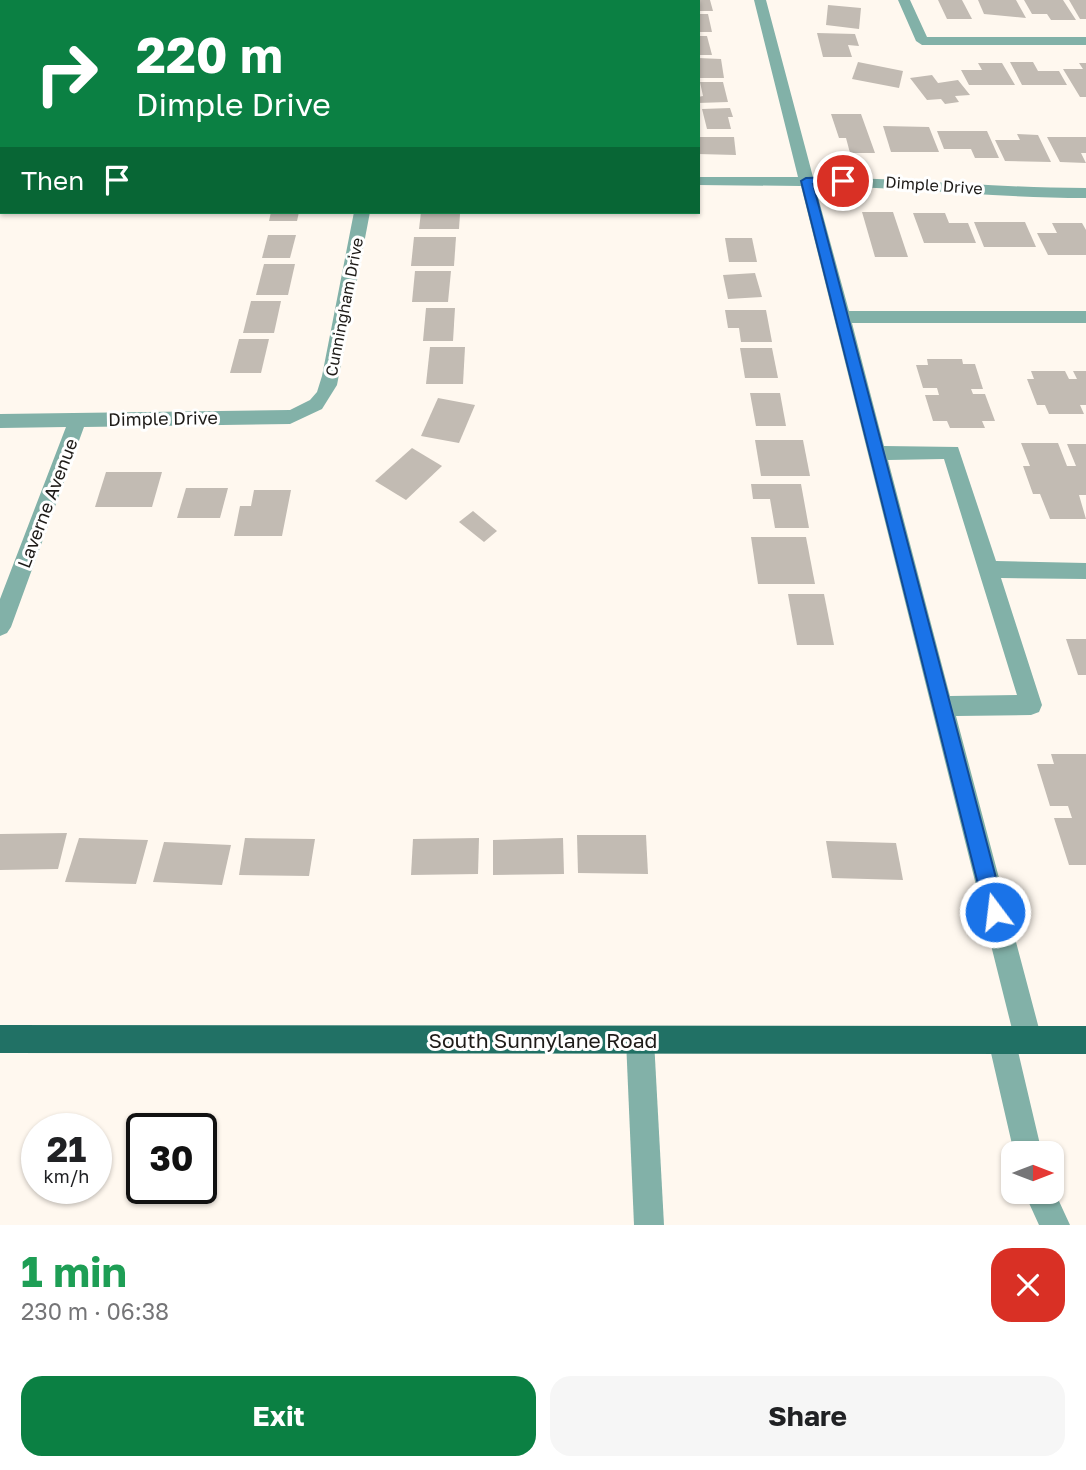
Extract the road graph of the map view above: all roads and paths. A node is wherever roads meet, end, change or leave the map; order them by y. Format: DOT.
graph roads {
  1 [pos="760,0"];
  2 [pos="904,0"];
  3 [pos="1086,41"];
  4 [pos="700,181"];
  5 [pos="806,181"];
  6 [pos="1086,193"];
  7 [pos="362,214"];
  8 [pos="842,317"];
  9 [pos="1086,317"];
  10 [pos="321,401"];
  11 [pos="78,419"];
  12 [pos="0,421"];
  13 [pos="878,453"];
  14 [pos="988,569"];
  15 [pos="1086,571"];
  16 [pos="0,626"];
  17 [pos="942,706"];
  18 [pos="0,1039"];
  19 [pos="640,1040"];
  20 [pos="1015,1040"];
  21 [pos="1086,1040"];
  22 [pos="1027,1141"];
  23 [pos="1045,1204"];
  24 [pos="649,1225"];
  25 [pos="1055,1225"];
  1 -- 5 [label="street"];
  2 -- 3 [label="street"];
  4 -- 5 [label="street, Dimple Drive"];
  5 -- 6 [label="street, Dimple Drive"];
  5 -- 8 [label="street"];
  7 -- 10 [label="street, Cunningham Drive"];
  8 -- 9 [label="street"];
  8 -- 13 [label="street"];
  10 -- 11 [label="street, Dimple Drive"];
  11 -- 12 [label="street, Dimple Drive"];
  11 -- 16 [label="street, Laverne Avenue"];
  13 -- 14 [label="street"];
  13 -- 17 [label="street"];
  14 -- 15 [label="street"];
  14 -- 17 [label="street"];
  17 -- 20 [label="street"];
  18 -- 19 [label="main road, South Sunnylane Road"];
  19 -- 20 [label="main road, South Sunnylane Road"];
  19 -- 24 [label="street"];
  20 -- 21 [label="main road, South Sunnylane Road"];
  20 -- 22 [label="street"];
  23 -- 25 [label="street"];
}
